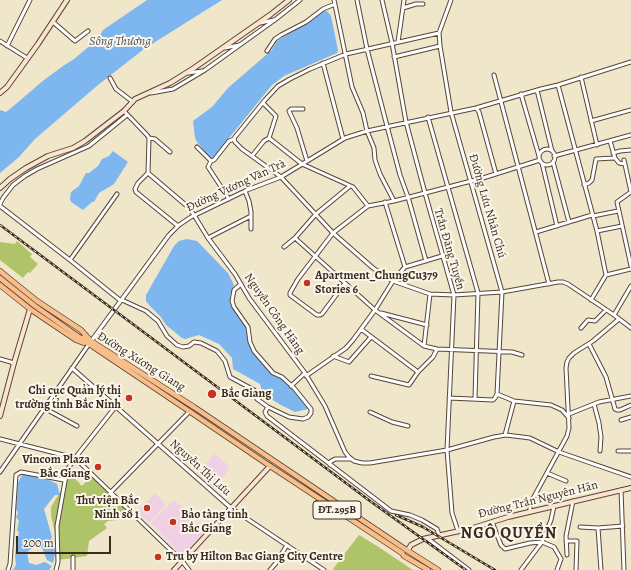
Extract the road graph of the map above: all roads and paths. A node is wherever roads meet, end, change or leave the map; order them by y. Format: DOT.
graph roads {
  1 [pos="29,0"];
  2 [pos="67,0"];
  3 [pos="289,0"];
  4 [pos="300,0"];
  5 [pos="357,0"];
  6 [pos="382,0"];
  7 [pos="404,0"];
  8 [pos="450,0"];
  9 [pos="334,2"];
  10 [pos="422,4"];
  11 [pos="403,8"];
  12 [pos="276,20"];
  13 [pos="53,22"];
  14 [pos="260,23"];
  15 [pos="88,31"];
  16 [pos="439,33"];
  17 [pos="0,41"];
  18 [pos="398,42"];
  19 [pos="392,43"];
  20 [pos="242,44"];
  21 [pos="7,46"];
  22 [pos="440,46"];
  23 [pos="223,48"];
  24 [pos="367,49"];
  25 [pos="267,52"];
  26 [pos="346,54"];
  27 [pos="394,57"];
  28 [pos="28,58"];
  29 [pos="631,62"];
  30 [pos="323,63"];
  31 [pos="205,70"];
  32 [pos="186,73"];
  33 [pos="494,75"];
  34 [pos="581,77"];
  35 [pos="110,78"];
  36 [pos="558,85"];
  37 [pos="537,90"];
  38 [pos="0,93"];
  39 [pos="151,93"];
  40 [pos="521,94"];
  41 [pos="501,100"];
  42 [pos="133,102"];
  43 [pos="263,103"];
  44 [pos="476,108"];
  45 [pos="303,109"];
  46 [pos="631,110"];
  47 [pos="451,112"];
  48 [pos="125,113"];
  49 [pos="428,117"];
  50 [pos="406,122"];
  51 [pos="591,122"];
  52 [pos="387,126"];
  53 [pos="367,131"];
  54 [pos="631,135"];
  55 [pos="149,138"];
  56 [pos="269,138"];
  57 [pos="234,139"];
  58 [pos="343,139"];
  59 [pos="610,141"];
  60 [pos="597,145"];
  61 [pos="197,147"];
  62 [pos="631,150"];
  63 [pos="552,151"];
  64 [pos="575,151"];
  65 [pos="170,152"];
  66 [pos="613,153"];
  67 [pos="252,156"];
  68 [pos="554,156"];
  69 [pos="614,158"];
  70 [pos="540,160"];
  71 [pos="211,161"];
  72 [pos="307,161"];
  73 [pos="553,162"];
  74 [pos="302,164"];
  75 [pos="518,167"];
  76 [pos="148,173"];
  77 [pos="496,174"];
  78 [pos="281,177"];
  79 [pos="470,181"];
  80 [pos="584,185"];
  81 [pos="350,186"];
  82 [pos="448,187"];
  83 [pos="0,188"];
  84 [pos="245,191"];
  85 [pos="631,192"];
  86 [pos="424,193"];
  87 [pos="117,194"];
  88 [pos="408,197"];
  89 [pos="229,199"];
  90 [pos="394,200"];
  91 [pos="385,202"];
  92 [pos="0,205"];
  93 [pos="368,206"];
  94 [pos="618,211"];
  95 [pos="316,214"];
  96 [pos="194,216"];
  97 [pos="251,216"];
  98 [pos="592,216"];
  99 [pos="569,222"];
  100 [pos="178,226"];
  101 [pos="557,226"];
  102 [pos="622,226"];
  103 [pos="251,229"];
  104 [pos="596,231"];
  105 [pos="536,232"];
  106 [pos="333,233"];
  107 [pos="208,238"];
  108 [pos="295,238"];
  109 [pos="284,246"];
  110 [pos="315,256"];
  111 [pos="442,256"];
  112 [pos="70,260"];
  113 [pos="426,261"];
  114 [pos="631,266"];
  115 [pos="405,267"];
  116 [pos="631,269"];
  117 [pos="0,271"];
  118 [pos="606,275"];
  119 [pos="0,278"];
  120 [pos="393,281"];
  121 [pos="346,283"];
  122 [pos="241,284"];
  123 [pos="549,284"];
  124 [pos="0,285"];
  125 [pos="631,286"];
  126 [pos="502,292"];
  127 [pos="478,293"];
  128 [pos="430,294"];
  129 [pos="454,294"];
  130 [pos="121,300"];
  131 [pos="591,300"];
  132 [pos="30,309"];
  133 [pos="375,310"];
  134 [pos="606,310"];
  135 [pos="380,313"];
  136 [pos="614,315"];
  137 [pos="619,319"];
  138 [pos="427,325"];
  139 [pos="581,328"];
  140 [pos="631,328"];
  141 [pos="362,329"];
  142 [pos="371,337"];
  143 [pos="90,343"];
  144 [pos="589,344"];
  145 [pos="424,346"];
  146 [pos="436,349"];
  147 [pos="452,349"];
  148 [pos="476,350"];
  149 [pos="499,351"];
  150 [pos="522,354"];
  151 [pos="333,356"];
  152 [pos="0,359"];
  153 [pos="14,363"];
  154 [pos="72,368"];
  155 [pos="418,372"];
  156 [pos="306,375"];
  157 [pos="372,376"];
  158 [pos="291,386"];
  159 [pos="497,394"];
  160 [pos="631,396"];
  161 [pos="450,398"];
  162 [pos="475,399"];
  163 [pos="514,400"];
  164 [pos="613,400"];
  165 [pos="594,404"];
  166 [pos="631,405"];
  167 [pos="116,406"];
  168 [pos="194,407"];
  169 [pos="268,407"];
  170 [pos="44,408"];
  171 [pos="190,412"];
  172 [pos="370,412"];
  173 [pos="0,415"];
  174 [pos="569,416"];
  175 [pos="631,417"];
  176 [pos="621,420"];
  177 [pos="77,426"];
  178 [pos="408,426"];
  179 [pos="505,435"];
  180 [pos="0,439"];
  181 [pos="159,443"];
  182 [pos="20,445"];
  183 [pos="447,450"];
  184 [pos="600,451"];
  185 [pos="618,451"];
  186 [pos="631,451"];
  187 [pos="559,452"];
  188 [pos="75,458"];
  189 [pos="352,460"];
  190 [pos="274,461"];
  191 [pos="330,465"];
  192 [pos="270,466"];
  193 [pos="0,472"];
  194 [pos="547,473"];
  195 [pos="631,477"];
  196 [pos="64,480"];
  197 [pos="566,481"];
  198 [pos="631,488"];
  199 [pos="621,490"];
  200 [pos="112,492"];
  201 [pos="573,501"];
  202 [pos="554,506"];
  203 [pos="231,508"];
  204 [pos="530,512"];
  205 [pos="492,522"];
  206 [pos="623,526"];
  207 [pos="580,527"];
  208 [pos="598,528"];
  209 [pos="458,531"];
  210 [pos="439,535"];
  211 [pos="427,538"];
  212 [pos="566,541"];
  213 [pos="542,542"];
  214 [pos="287,546"];
  215 [pos="406,552"];
  216 [pos="567,555"];
  217 [pos="73,558"];
  218 [pos="182,561"];
  219 [pos="8,570"];
  220 [pos="56,570"];
  221 [pos="73,570"];
  222 [pos="174,570"];
  223 [pos="189,570"];
  224 [pos="270,570"];
  225 [pos="324,570"];
  226 [pos="428,570"];
  227 [pos="438,570"];
  228 [pos="469,570"];
  229 [pos="521,570"];
  230 [pos="557,570"];
  231 [pos="576,570"];
  232 [pos="601,570"];
  233 [pos="624,570"];
  1 -- 21 [label="street"];
  2 -- 13 [label="street"];
  3 -- 14 [label="street"];
  4 -- 12 [label="street"];
  5 -- 24 [label="street"];
  6 -- 19 [label="street, Trần Đăng Tuyển"];
  7 -- 11 [label="street"];
  8 -- 16 [label="street, Đường Lưu Nhân Chú"];
  9 -- 25 [label="street"];
  9 -- 26 [label="street"];
  10 -- 11 [label="street"];
  11 -- 18 [label="street"];
  12 -- 14 [label="street"];
  12 -- 20 [label="street"];
  13 -- 15 [label="street"];
  13 -- 28 [label="street"];
  14 -- 23 [label="street"];
  16 -- 18 [label="street"];
  16 -- 22 [label="street, Đường Lưu Nhân Chú"];
  17 -- 21 [label="street"];
  18 -- 19 [label="street"];
  19 -- 24 [label="street"];
  19 -- 27 [label="street, Trần Đăng Tuyển"];
  20 -- 23 [label="street"];
  20 -- 31 [label="street"];
  21 -- 28 [label="street"];
  22 -- 27 [label="street"];
  22 -- 47 [label="street, Đường Lưu Nhân Chú"];
  23 -- 32 [label="street"];
  24 -- 26 [label="street"];
  24 -- 52 [label="street"];
  26 -- 30 [label="street"];
  26 -- 53 [label="street"];
  27 -- 50 [label="street, Trần Đăng Tuyển"];
  28 -- 38 [label="street"];
  29 -- 34 [label="street, Đường Vương Văn Trà"];
  30 -- 43 [label="street"];
  30 -- 58 [label="street"];
  31 -- 32 [label="street"];
  31 -- 39 [label="street"];
  32 -- 39 [label="street"];
  33 -- 41 [label="street"];
  34 -- 36 [label="street, Đường Vương Văn Trà"];
  34 -- 51 [label="street"];
  35 -- 42 [label="street"];
  36 -- 37 [label="street, Đường Vương Văn Trà"];
  36 -- 64 [label="street"];
  37 -- 40 [label="street, Đường Vương Văn Trà"];
  37 -- 63 [label="street"];
  39 -- 42 [label="street"];
  40 -- 41 [label="street, Đường Vương Văn Trà"];
  40 -- 70 [label="street"];
  41 -- 44 [label="street, Đường Vương Văn Trà"];
  41 -- 75 [label="street"];
  42 -- 48 [label="street"];
  43 -- 56 [label="street"];
  43 -- 57 [label="street"];
  44 -- 47 [label="street, Đường Vương Văn Trà"];
  44 -- 77 [label="street"];
  45 -- 72 [label="street"];
  46 -- 51 [label="street"];
  47 -- 49 [label="street, Đường Vương Văn Trà"];
  47 -- 79 [label="street, Đường Lưu Nhân Chú"];
  48 -- 55 [label="street"];
  48 -- 83 [label="street"];
  48 -- 92 [label="street"];
  49 -- 50 [label="street, Đường Vương Văn Trà"];
  49 -- 82 [label="street"];
  50 -- 52 [label="street, Đường Vương Văn Trà"];
  50 -- 86 [label="street, Trần Đăng Tuyển"];
  51 -- 60 [label="street"];
  52 -- 53 [label="street, Đường Vương Văn Trà"];
  52 -- 88 [label="street"];
  53 -- 58 [label="street, Đường Vương Văn Trà"];
  53 -- 90 [label="street"];
  54 -- 59 [label="street"];
  55 -- 65 [label="street"];
  55 -- 76 [label="street"];
  56 -- 67 [label="street"];
  56 -- 74 [label="street"];
  57 -- 67 [label="street"];
  57 -- 71 [label="street"];
  58 -- 72 [label="street, Đường Vương Văn Trà"];
  59 -- 60 [label="street"];
  59 -- 66 [label="street"];
  60 -- 64 [label="street"];
  61 -- 71 [label="street"];
  62 -- 66 [label="street"];
  63 -- 68 [label="street"];
  63 -- 70 [label="street"];
  64 -- 68 [label="street"];
  64 -- 80 [label="street"];
  66 -- 69 [label="street"];
  67 -- 78 [label="street"];
  68 -- 73 [label="street"];
  69 -- 80 [label="street"];
  69 -- 85 [label="street"];
  70 -- 73 [label="street"];
  70 -- 75 [label="street"];
  70 -- 101 [label="street"];
  71 -- 89 [label="street"];
  72 -- 74 [label="street, Đường Vương Văn Trà"];
  73 -- 99 [label="street"];
  74 -- 78 [label="street, Đường Vương Văn Trà"];
  74 -- 81 [label="street"];
  75 -- 77 [label="street"];
  75 -- 105 [label="street"];
  76 -- 96 [label="street, Nguyễn Công Hãng"];
  76 -- 100 [label="street"];
  77 -- 79 [label="street"];
  78 -- 84 [label="street, Đường Vương Văn Trà"];
  78 -- 95 [label="street"];
  79 -- 82 [label="street"];
  79 -- 126 [label="street, Đường Lưu Nhân Chú"];
  80 -- 98 [label="street"];
  81 -- 93 [label="street"];
  81 -- 95 [label="street"];
  82 -- 86 [label="street"];
  82 -- 127 [label="street"];
  84 -- 89 [label="street, Đường Vương Văn Trà"];
  84 -- 97 [label="street"];
  85 -- 94 [label="street"];
  86 -- 88 [label="street"];
  86 -- 111 [label="street, Trần Đăng Tuyển"];
  87 -- 112 [label="street"];
  88 -- 90 [label="street"];
  88 -- 113 [label="street"];
  89 -- 96 [label="street, Đường Vương Văn Trà"];
  90 -- 91 [label="street"];
  91 -- 93 [label="street"];
  91 -- 115 [label="street"];
  92 -- 112 [label="street"];
  93 -- 106 [label="street"];
  94 -- 98 [label="street"];
  94 -- 102 [label="street"];
  95 -- 106 [label="street"];
  95 -- 108 [label="street"];
  96 -- 100 [label="street, Đường Vương Văn Trà"];
  96 -- 107 [label="street, Nguyễn Công Hãng"];
  97 -- 103 [label="street"];
  97 -- 107 [label="street"];
  98 -- 99 [label="street"];
  98 -- 104 [label="street"];
  99 -- 101 [label="street"];
  100 -- 130 [label="street, Đường Vương Văn Trà"];
  101 -- 105 [label="street"];
  102 -- 104 [label="street"];
  102 -- 114 [label="street"];
  104 -- 118 [label="street"];
  105 -- 123 [label="street"];
  106 -- 110 [label="street"];
  106 -- 120 [label="street"];
  107 -- 122 [label="street, Nguyễn Công Hãng"];
  108 -- 109 [label="street"];
  108 -- 110 [label="street"];
  110 -- 121 [label="street"];
  110 -- 121 [label="street"];
  111 -- 113 [label="street"];
  111 -- 129 [label="street, Trần Đăng Tuyển"];
  112 -- 130 [label="street"];
  113 -- 115 [label="street"];
  115 -- 120 [label="street"];
  116 -- 118 [label="street"];
  117 -- 143 [label="main road"];
  118 -- 131 [label="street"];
  119 -- 143 [label="main road, Đường Xương Giang / ĐT.295B"];
  120 -- 128 [label="street"];
  120 -- 133 [label="street"];
  121 -- 133 [label="street"];
  122 -- 156 [label="street, Nguyễn Công Hãng"];
  122 -- 158 [label="street"];
  123 -- 126 [label="street"];
  123 -- 131 [label="street"];
  124 -- 132 [label="main road"];
  125 -- 136 [label="street"];
  126 -- 127 [label="street"];
  126 -- 149 [label="street, Đường Lưu Nhân Chú"];
  127 -- 129 [label="street"];
  127 -- 148 [label="street"];
  128 -- 129 [label="street"];
  128 -- 138 [label="street"];
  129 -- 147 [label="street, Trần Đăng Tuyển"];
  130 -- 143 [label="street, Đường Vương Văn Trà"];
  130 -- 169 [label="street"];
  131 -- 134 [label="street"];
  132 -- 143 [label="main road"];
  132 -- 153 [label="street"];
  133 -- 135 [label="street"];
  133 -- 141 [label="street"];
  134 -- 136 [label="street"];
  134 -- 139 [label="street"];
  135 -- 138 [label="street"];
  135 -- 145 [label="street"];
  136 -- 137 [label="street"];
  137 -- 140 [label="street"];
  137 -- 144 [label="street"];
  138 -- 145 [label="street"];
  141 -- 142 [label="street"];
  141 -- 151 [label="street"];
  142 -- 151 [label="street"];
  142 -- 155 [label="street"];
  143 -- 154 [label="street, Đường Vương Văn Trà"];
  143 -- 168 [label="main road, Đường Xương Giang / ĐT.295B"];
  143 -- 171 [label="main road, Đường Xương Giang / ĐT.295B"];
  144 -- 164 [label="street"];
  144 -- 174 [label="street"];
  145 -- 146 [label="street"];
  146 -- 147 [label="street"];
  146 -- 155 [label="street"];
  147 -- 148 [label="street"];
  147 -- 161 [label="street, Trần Đăng Tuyển"];
  148 -- 149 [label="street"];
  148 -- 162 [label="street"];
  149 -- 150 [label="street"];
  149 -- 159 [label="street, Đường Lưu Nhân Chú"];
  151 -- 156 [label="street"];
  152 -- 153 [label="street"];
  153 -- 173 [label="street"];
  154 -- 167 [label="street, Nguyễn Thị Lưu"];
  154 -- 170 [label="street, Đường Vương Văn Trà"];
  155 -- 157 [label="street"];
  156 -- 158 [label="street"];
  156 -- 189 [label="street, Nguyễn Công Hãng"];
  158 -- 169 [label="street"];
  159 -- 162 [label="street"];
  159 -- 163 [label="street"];
  160 -- 164 [label="street"];
  161 -- 162 [label="street"];
  161 -- 183 [label="street, Trần Đăng Tuyển"];
  163 -- 174 [label="street"];
  163 -- 179 [label="street"];
  164 -- 165 [label="street"];
  164 -- 166 [label="street"];
  165 -- 174 [label="street"];
  165 -- 184 [label="street"];
  167 -- 181 [label="street, Nguyễn Thị Lưu"];
  167 -- 188 [label="street"];
  168 -- 171 [label="main road"];
  168 -- 190 [label="main road, Đường Xương Giang / ĐT.295B"];
  169 -- 191 [label="street"];
  170 -- 177 [label="street"];
  170 -- 182 [label="street, Đường Vương Văn Trà"];
  171 -- 181 [label="street"];
  171 -- 192 [label="main road, Đường Xương Giang / ĐT.295B"];
  172 -- 178 [label="street"];
  174 -- 187 [label="street"];
  175 -- 176 [label="street"];
  179 -- 183 [label="street"];
  179 -- 187 [label="street"];
  180 -- 182 [label="street"];
  181 -- 200 [label="street"];
  181 -- 203 [label="street, Nguyễn Thị Lưu"];
  182 -- 188 [label="street"];
  182 -- 193 [label="street, Đường Vương Văn Trà"];
  183 -- 189 [label="street"];
  183 -- 209 [label="street, Trần Đăng Tuyển"];
  185 -- 186 [label="street"];
  187 -- 194 [label="street"];
  187 -- 195 [label="street"];
  188 -- 196 [label="street"];
  188 -- 200 [label="street"];
  189 -- 191 [label="street"];
  190 -- 192 [label="main road"];
  190 -- 215 [label="main road, Đường Xương Giang / ĐT.295B"];
  191 -- 210 [label="street"];
  192 -- 203 [label="street"];
  192 -- 215 [label="main road, Đường Xương Giang / ĐT.295B"];
  194 -- 197 [label="street"];
  194 -- 204 [label="street"];
  196 -- 219 [label="street"];
  196 -- 220 [label="street"];
  198 -- 199 [label="street, Đường Trần Nguyên Hãn"];
  199 -- 201 [label="street, Đường Trần Nguyên Hãn"];
  199 -- 206 [label="street"];
  200 -- 218 [label="street"];
  201 -- 202 [label="street, Đường Trần Nguyên Hãn"];
  201 -- 212 [label="street"];
  202 -- 204 [label="street, Đường Trần Nguyên Hãn"];
  202 -- 213 [label="street"];
  203 -- 214 [label="street, Nguyễn Thị Lưu"];
  203 -- 218 [label="street"];
  204 -- 205 [label="street, Đường Trần Nguyên Hãn"];
  205 -- 209 [label="street, Đường Trần Nguyên Hãn"];
  205 -- 213 [label="street"];
  206 -- 208 [label="street"];
  206 -- 233 [label="street"];
  207 -- 208 [label="street"];
  208 -- 232 [label="street"];
  209 -- 210 [label="street, Đường Trần Nguyên Hãn"];
  210 -- 211 [label="street, Đường Trần Nguyên Hãn"];
  211 -- 215 [label="street, Đường Trần Nguyên Hãn"];
  211 -- 228 [label="street"];
  212 -- 216 [label="street"];
  212 -- 231 [label="street"];
  213 -- 229 [label="street"];
  213 -- 230 [label="street"];
  214 -- 224 [label="street"];
  214 -- 225 [label="street, Nguyễn Thị Lưu"];
  215 -- 226 [label="main road, Đường Xương Giang / ĐT.295B"];
  215 -- 227 [label="main road, Đường Xương Giang / ĐT.295B"];
  217 -- 221 [label="street"];
  218 -- 222 [label="street"];
  218 -- 223 [label="street"];
}
